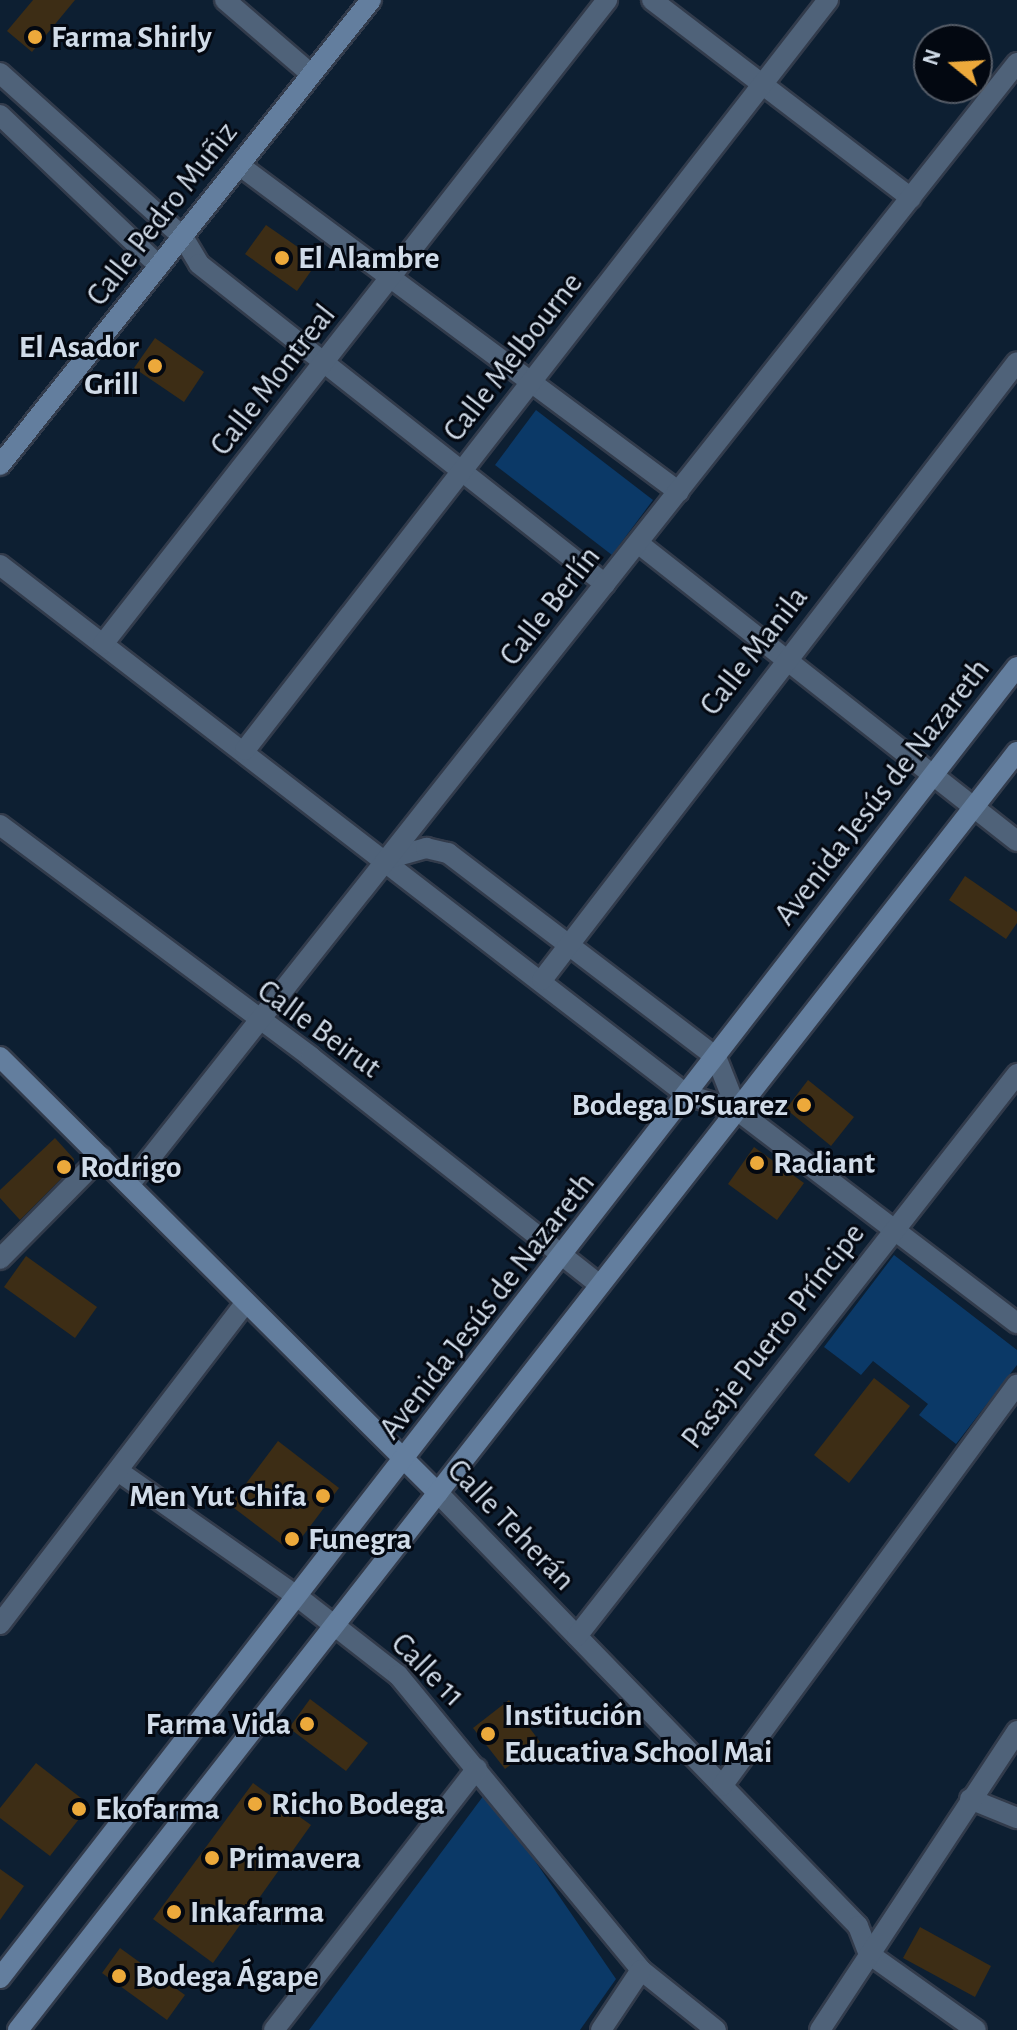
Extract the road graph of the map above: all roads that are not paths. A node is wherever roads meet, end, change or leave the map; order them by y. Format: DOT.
graph roads {
  1 [pos="225,0"];
  2 [pos="371,0"];
  3 [pos="607,0"];
  4 [pos="652,0"];
  5 [pos="828,0"];
  6 [pos="1017,63"];
  7 [pos="0,73"];
  8 [pos="311,74"];
  9 [pos="764,83"];
  10 [pos="0,115"];
  11 [pos="239,165"];
  12 [pos="911,198"];
  13 [pos="183,237"];
  14 [pos="159,266"];
  15 [pos="390,278"];
  16 [pos="1017,362"];
  17 [pos="326,363"];
  18 [pos="530,384"];
  19 [pos="0,465"];
  20 [pos="462,471"];
  21 [pos="679,492"];
  22 [pos="638,543"];
  23 [pos="0,565"];
  24 [pos="605,584"];
  25 [pos="103,644"];
  26 [pos="786,659"];
  27 [pos="1017,667"];
  28 [pos="245,750"];
  29 [pos="1017,752"];
  30 [pos="934,775"];
  31 [pos="974,807"];
  32 [pos="0,825"];
  33 [pos="1017,841"];
  34 [pos="387,859"];
  35 [pos="569,944"];
  36 [pos="542,980"];
  37 [pos="260,1024"];
  38 [pos="0,1057"];
  39 [pos="716,1057"];
  40 [pos="1015,1082"];
  41 [pos="687,1095"];
  42 [pos="737,1110"];
  43 [pos="101,1157"];
  44 [pos="129,1185"];
  45 [pos="895,1230"];
  46 [pos="562,1257"];
  47 [pos="0,1259"];
  48 [pos="600,1285"];
  49 [pos="246,1302"];
  50 [pos="1017,1323"];
  51 [pos="1017,1385"];
  52 [pos="405,1460"];
  53 [pos="118,1471"];
  54 [pos="438,1493"];
  55 [pos="298,1597"];
  56 [pos="0,1624"];
  57 [pos="334,1625"];
  58 [pos="577,1636"];
  59 [pos="1017,1731"];
  60 [pos="477,1768"];
  61 [pos="722,1786"];
  62 [pos="970,1799"];
  63 [pos="1017,1818"];
  64 [pos="869,1954"];
  65 [pos="641,1970"];
  66 [pos="0,1978"];
  67 [pos="18,2030"];
  68 [pos="274,2030"];
  69 [pos="601,2030"];
  70 [pos="716,2030"];
  71 [pos="820,2030"];
  72 [pos="976,2030"];
  1 -- 8 [label="street"];
  2 -- 8 [label="main road, Calle Pedro Muñiz"];
  3 -- 15 [label="street, Calle Montreal"];
  4 -- 9 [label="street"];
  5 -- 9 [label="street, Calle Melbourne"];
  6 -- 12 [label="street, Calle Berlín"];
  7 -- 13 [label="street"];
  8 -- 11 [label="main road, Calle Pedro Muñiz"];
  9 -- 12 [label="street"];
  9 -- 18 [label="street, Calle Melbourne"];
  10 -- 14 [label="street"];
  11 -- 13 [label="main road, Calle Pedro Muñiz"];
  11 -- 15 [label="street"];
  12 -- 21 [label="street, Calle Berlín"];
  13 -- 14 [label="main road, Calle Pedro Muñiz"];
  13 -- 17 [label="street"];
  14 -- 19 [label="main road, Calle Pedro Muñiz"];
  15 -- 17 [label="street, Calle Montreal"];
  15 -- 18 [label="street"];
  16 -- 26 [label="street, Calle Manila"];
  17 -- 20 [label="street"];
  17 -- 25 [label="street, Calle Montreal"];
  18 -- 20 [label="street, Calle Melbourne"];
  18 -- 21 [label="street"];
  20 -- 24 [label="street"];
  20 -- 28 [label="street, Calle Melbourne"];
  21 -- 22 [label="street, Calle Berlín"];
  22 -- 24 [label="street, Calle Berlín"];
  22 -- 26 [label="street"];
  23 -- 25 [label="street"];
  24 -- 34 [label="street, Calle Berlín"];
  25 -- 28 [label="street"];
  26 -- 30 [label="street"];
  26 -- 35 [label="street, Calle Manila"];
  27 -- 30 [label="main road, Avenida Jesús de Nazareth"];
  28 -- 34 [label="street"];
  29 -- 31 [label="main road"];
  30 -- 31 [label="street"];
  30 -- 39 [label="main road, Avenida Jesús de Nazareth"];
  31 -- 33 [label="street"];
  31 -- 42 [label="main road"];
  32 -- 37 [label="street, Calle Beirut"];
  34 -- 35 [label="street"];
  34 -- 36 [label="street"];
  34 -- 37 [label="street, Calle Berlín"];
  35 -- 36 [label="street, Calle Manila"];
  35 -- 39 [label="street"];
  36 -- 41 [label="street"];
  37 -- 44 [label="street, Calle Berlín"];
  37 -- 46 [label="street, Calle Beirut"];
  38 -- 43 [label="main road, Calle Teherán"];
  39 -- 41 [label="main road, Avenida Jesús de Nazareth"];
  39 -- 42 [label="street"];
  40 -- 45 [label="street, Pasaje Puerto Príncipe"];
  41 -- 42 [label="street"];
  41 -- 46 [label="main road, Avenida Jesús de Nazareth"];
  42 -- 45 [label="street"];
  42 -- 48 [label="main road"];
  43 -- 44 [label="main road, Calle Teherán"];
  43 -- 47 [label="street"];
  44 -- 49 [label="main road, Calle Teherán"];
  45 -- 50 [label="street"];
  45 -- 58 [label="street, Pasaje Puerto Príncipe"];
  46 -- 48 [label="street, Calle Beirut"];
  46 -- 52 [label="main road, Avenida Jesús de Nazareth"];
  48 -- 54 [label="main road"];
  49 -- 52 [label="main road, Calle Teherán"];
  49 -- 53 [label="street"];
  51 -- 61 [label="street"];
  52 -- 54 [label="main road, Calle Teherán"];
  52 -- 55 [label="main road, Avenida Jesús de Nazareth"];
  53 -- 55 [label="street, Calle 11"];
  53 -- 56 [label="street"];
  54 -- 57 [label="main road"];
  54 -- 58 [label="street, Calle Teherán"];
  55 -- 57 [label="street, Calle 11"];
  55 -- 66 [label="main road, Avenida Jesús de Nazareth"];
  57 -- 60 [label="street, Calle 11"];
  57 -- 67 [label="main road"];
  58 -- 61 [label="street, Calle Teherán"];
  59 -- 62 [label="street"];
  60 -- 65 [label="street, Calle 11"];
  60 -- 68 [label="street"];
  61 -- 64 [label="street, Calle Teherán"];
  62 -- 63 [label="street"];
  62 -- 64 [label="street"];
  64 -- 71 [label="street"];
  64 -- 72 [label="street, Calle Teherán"];
  65 -- 69 [label="street"];
  65 -- 70 [label="street, Calle 11"];
}
